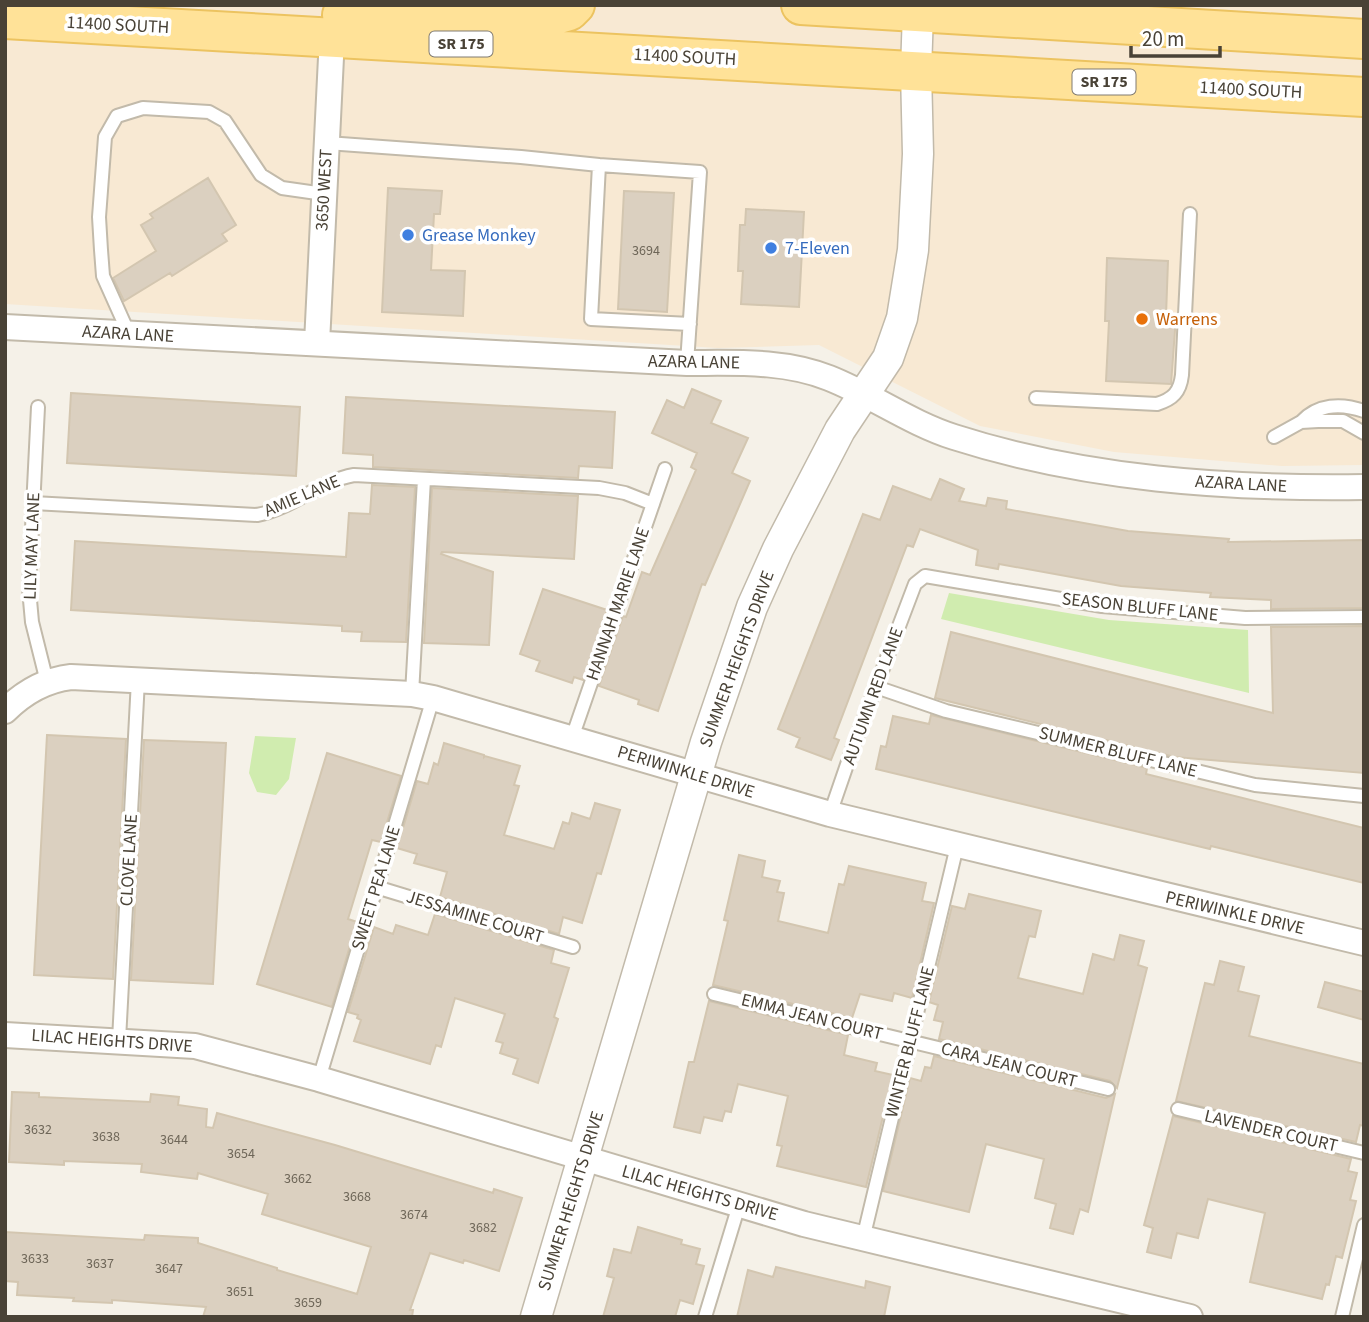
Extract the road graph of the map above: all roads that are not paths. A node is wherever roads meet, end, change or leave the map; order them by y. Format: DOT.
graph roads {
  1 [pos="93,5"];
  2 [pos="170,5"];
  3 [pos="312,5"];
  4 [pos="575,5"];
  5 [pos="801,5"];
  6 [pos="918,9"];
  7 [pos="5,18"];
  8 [pos="332,37"];
  9 [pos="1364,39"];
  10 [pos="916,71"];
  11 [pos="1364,97"];
  12 [pos="327,143"];
  13 [pos="599,165"];
  14 [pos="324,194"];
  15 [pos="1190,214"];
  16 [pos="690,324"];
  17 [pos="5,327"];
  18 [pos="129,334"];
  19 [pos="317,343"];
  20 [pos="687,363"];
  21 [pos="864,393"];
  22 [pos="1036,398"];
  23 [pos="38,407"];
  24 [pos="1364,411"];
  25 [pos="1301,422"];
  26 [pos="1364,433"];
  27 [pos="1275,437"];
  28 [pos="665,469"];
  29 [pos="424,479"];
  30 [pos="1364,487"];
  31 [pos="33,503"];
  32 [pos="653,504"];
  33 [pos="919,579"];
  34 [pos="1364,617"];
  35 [pos="138,680"];
  36 [pos="47,682"];
  37 [pos="876,687"];
  38 [pos="423,696"];
  39 [pos="6,710"];
  40 [pos="572,738"];
  41 [pos="698,776"];
  42 [pos="1364,796"];
  43 [pos="830,814"];
  44 [pos="957,846"];
  45 [pos="376,887"];
  46 [pos="1364,943"];
  47 [pos="573,947"];
  48 [pos="714,993"];
  49 [pos="5,1035"];
  50 [pos="119,1040"];
  51 [pos="910,1041"];
  52 [pos="319,1079"];
  53 [pos="1108,1089"];
  54 [pos="1178,1109"];
  55 [pos="1364,1153"];
  56 [pos="583,1159"];
  57 [pos="739,1205"];
  58 [pos="1364,1225"];
  59 [pos="863,1238"];
  60 [pos="536,1317"];
  61 [pos="705,1317"];
  62 [pos="1190,1317"];
  63 [pos="1342,1317"];
  1 -- 7 [label="main road"];
  2 -- 3 [label="main road"];
  4 -- 8 [label="main road"];
  5 -- 6 [label="main road"];
  6 -- 9 [label="main road"];
  6 -- 10 [label="street, SUMMER HEIGHTS DRIVE"];
  7 -- 8 [label="main road, 11400 SOUTH / SR 175"];
  8 -- 10 [label="main road, 11400 SOUTH / SR 175"];
  8 -- 12 [label="street, 3650 WEST"];
  10 -- 11 [label="main road, 11400 SOUTH / SR 175"];
  10 -- 21 [label="street, SUMMER HEIGHTS DRIVE"];
  12 -- 13 [label="lane"];
  12 -- 14 [label="street, 3650 WEST"];
  13 -- 16 [label="lane"];
  13 -- 16 [label="lane"];
  14 -- 18 [label="lane"];
  14 -- 19 [label="street, 3650 WEST"];
  15 -- 22 [label="lane"];
  16 -- 20 [label="lane"];
  17 -- 18 [label="street, AZARA LANE"];
  18 -- 19 [label="street, AZARA LANE"];
  19 -- 20 [label="street, AZARA LANE"];
  20 -- 21 [label="street, AZARA LANE"];
  21 -- 30 [label="street, AZARA LANE"];
  21 -- 41 [label="street, SUMMER HEIGHTS DRIVE"];
  23 -- 31 [label="lane, LILY MAY LANE"];
  24 -- 25 [label="lane"];
  25 -- 26 [label="lane"];
  25 -- 27 [label="lane"];
  28 -- 32 [label="lane, HANNAH MARIE LANE"];
  29 -- 31 [label="lane, AMIE LANE"];
  29 -- 32 [label="lane, AMIE LANE"];
  29 -- 38 [label="lane, SWEET PEA LANE"];
  31 -- 36 [label="lane, LILY MAY LANE"];
  32 -- 40 [label="lane, HANNAH MARIE LANE"];
  33 -- 34 [label="lane, SEASON BLUFF LANE"];
  33 -- 37 [label="lane, AUTUMN RED LANE"];
  35 -- 36 [label="street, PERIWINKLE DRIVE"];
  35 -- 38 [label="street, PERIWINKLE DRIVE"];
  35 -- 50 [label="lane, CLOVE LANE"];
  36 -- 39 [label="street, PERIWINKLE DRIVE"];
  37 -- 42 [label="lane, SUMMER BLUFF LANE"];
  37 -- 43 [label="lane, AUTUMN RED LANE"];
  38 -- 40 [label="street, PERIWINKLE DRIVE"];
  38 -- 45 [label="lane, SWEET PEA LANE"];
  40 -- 41 [label="street, PERIWINKLE DRIVE"];
  41 -- 43 [label="street, PERIWINKLE DRIVE"];
  41 -- 56 [label="street, SUMMER HEIGHTS DRIVE"];
  43 -- 44 [label="street, PERIWINKLE DRIVE"];
  44 -- 46 [label="street, PERIWINKLE DRIVE"];
  44 -- 51 [label="lane, WINTER BLUFF LANE"];
  45 -- 47 [label="lane, JESSAMINE COURT"];
  45 -- 52 [label="lane, SWEET PEA LANE"];
  48 -- 51 [label="lane, EMMA JEAN COURT"];
  49 -- 50 [label="street, LILAC HEIGHTS DRIVE"];
  50 -- 52 [label="street, LILAC HEIGHTS DRIVE"];
  51 -- 53 [label="lane, CARA JEAN COURT"];
  51 -- 59 [label="lane, WINTER BLUFF LANE"];
  52 -- 56 [label="street, LILAC HEIGHTS DRIVE"];
  54 -- 55 [label="lane, LAVENDER COURT"];
  56 -- 57 [label="street, LILAC HEIGHTS DRIVE"];
  56 -- 60 [label="street, SUMMER HEIGHTS DRIVE"];
  57 -- 59 [label="street, LILAC HEIGHTS DRIVE"];
  57 -- 61 [label="lane"];
  58 -- 63 [label="lane"];
  59 -- 62 [label="street, LILAC HEIGHTS DRIVE"];
}
